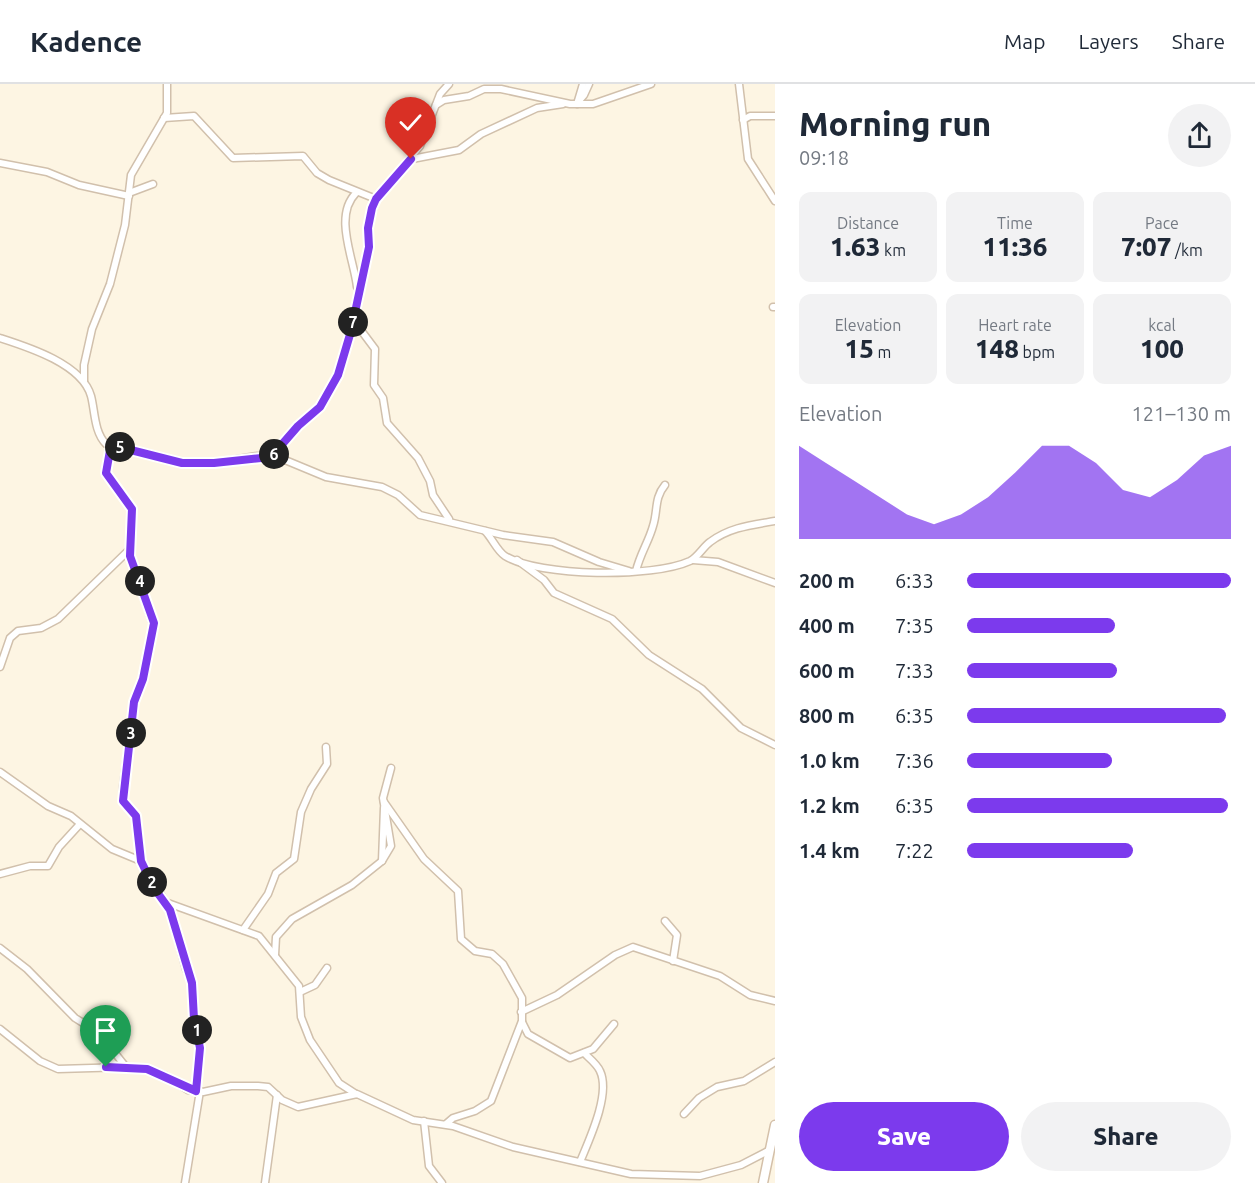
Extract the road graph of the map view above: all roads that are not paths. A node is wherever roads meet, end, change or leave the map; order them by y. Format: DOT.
graph roads {
  1 [pos="167,84"];
  2 [pos="449,84"];
  3 [pos="583,84"];
  4 [pos="589,84"];
  5 [pos="651,84"];
  6 [pos="739,84"];
  7 [pos="575,104"];
  8 [pos="436,106"];
  9 [pos="775,116"];
  10 [pos="164,118"];
  11 [pos="742,120"];
  12 [pos="411,159"];
  13 [pos="0,163"];
  14 [pos="153,184"];
  15 [pos="356,193"];
  16 [pos="129,194"];
  17 [pos="376,199"];
  18 [pos="775,201"];
  19 [pos="358,290"];
  20 [pos="355,313"];
  21 [pos="0,338"];
  22 [pos="84,381"];
  23 [pos="111,445"];
  24 [pos="271,457"];
  25 [pos="664,485"];
  26 [pos="449,520"];
  27 [pos="775,521"];
  28 [pos="485,531"];
  29 [pos="130,549"];
  30 [pos="693,560"];
  31 [pos="517,561"];
  32 [pos="633,571"];
  33 [pos="775,583"];
  34 [pos="0,667"];
  35 [pos="775,745"];
  36 [pos="326,747"];
  37 [pos="391,768"];
  38 [pos="0,772"];
  39 [pos="384,804"];
  40 [pos="80,824"];
  41 [pos="141,861"];
  42 [pos="0,874"];
  43 [pos="165,902"];
  44 [pos="665,921"];
  45 [pos="243,930"];
  46 [pos="0,948"];
  47 [pos="275,956"];
  48 [pos="673,961"];
  49 [pos="327,968"];
  50 [pos="300,992"];
  51 [pos="775,1001"];
  52 [pos="520,1012"];
  53 [pos="522,1021"];
  54 [pos="614,1024"];
  55 [pos="0,1029"];
  56 [pos="584,1053"];
  57 [pos="775,1062"];
  58 [pos="126,1067"];
  59 [pos="198,1091"];
  60 [pos="357,1094"];
  61 [pos="277,1095"];
  62 [pos="684,1114"];
  63 [pos="424,1121"];
  64 [pos="446,1124"];
  65 [pos="775,1125"];
  66 [pos="771,1150"];
  67 [pos="580,1162"];
  68 [pos="686,1177"];
  69 [pos="185,1183"];
  70 [pos="265,1183"];
  71 [pos="442,1183"];
  72 [pos="678,1183"];
  73 [pos="763,1183"];
  1 -- 10 [label="street"];
  2 -- 8 [label="street"];
  3 -- 7 [label="street"];
  4 -- 7 [label="street"];
  5 -- 7 [label="street"];
  6 -- 11 [label="street"];
  7 -- 8 [label="street"];
  7 -- 12 [label="street"];
  8 -- 12 [label="street"];
  9 -- 11 [label="street"];
  10 -- 15 [label="street"];
  10 -- 16 [label="street"];
  11 -- 18 [label="street"];
  12 -- 17 [label="street"];
  13 -- 16 [label="street"];
  14 -- 16 [label="street"];
  15 -- 17 [label="street"];
  15 -- 19 [label="street"];
  16 -- 22 [label="street"];
  17 -- 19 [label="street"];
  19 -- 20 [label="street"];
  20 -- 24 [label="street"];
  20 -- 26 [label="street"];
  21 -- 22 [label="street"];
  22 -- 23 [label="street"];
  23 -- 24 [label="street"];
  23 -- 29 [label="street"];
  24 -- 26 [label="street"];
  25 -- 32 [label="street"];
  26 -- 28 [label="street"];
  27 -- 30 [label="street"];
  28 -- 31 [label="street"];
  28 -- 32 [label="street"];
  29 -- 34 [label="street"];
  29 -- 41 [label="street"];
  30 -- 32 [label="street"];
  30 -- 33 [label="street"];
  31 -- 32 [label="street"];
  31 -- 35 [label="street"];
  36 -- 45 [label="street"];
  37 -- 39 [label="street"];
  38 -- 40 [label="street"];
  39 -- 47 [label="street"];
  39 -- 52 [label="street"];
  40 -- 41 [label="street"];
  40 -- 42 [label="street"];
  41 -- 43 [label="street"];
  43 -- 45 [label="street"];
  43 -- 59 [label="street"];
  44 -- 48 [label="street"];
  45 -- 47 [label="street"];
  46 -- 58 [label="street"];
  47 -- 50 [label="street"];
  48 -- 51 [label="street"];
  48 -- 52 [label="street"];
  49 -- 50 [label="street"];
  50 -- 60 [label="street"];
  52 -- 53 [label="street"];
  53 -- 56 [label="street"];
  53 -- 64 [label="street"];
  54 -- 56 [label="street"];
  55 -- 58 [label="street"];
  56 -- 67 [label="street"];
  57 -- 62 [label="street"];
  58 -- 59 [label="street"];
  59 -- 61 [label="street"];
  59 -- 69 [label="street"];
  60 -- 61 [label="street"];
  60 -- 63 [label="street"];
  61 -- 70 [label="street"];
  63 -- 64 [label="street"];
  63 -- 71 [label="street"];
  64 -- 67 [label="street"];
  65 -- 66 [label="street"];
  66 -- 68 [label="street"];
  66 -- 73 [label="street"];
  67 -- 68 [label="street"];
  68 -- 72 [label="street"];
}
